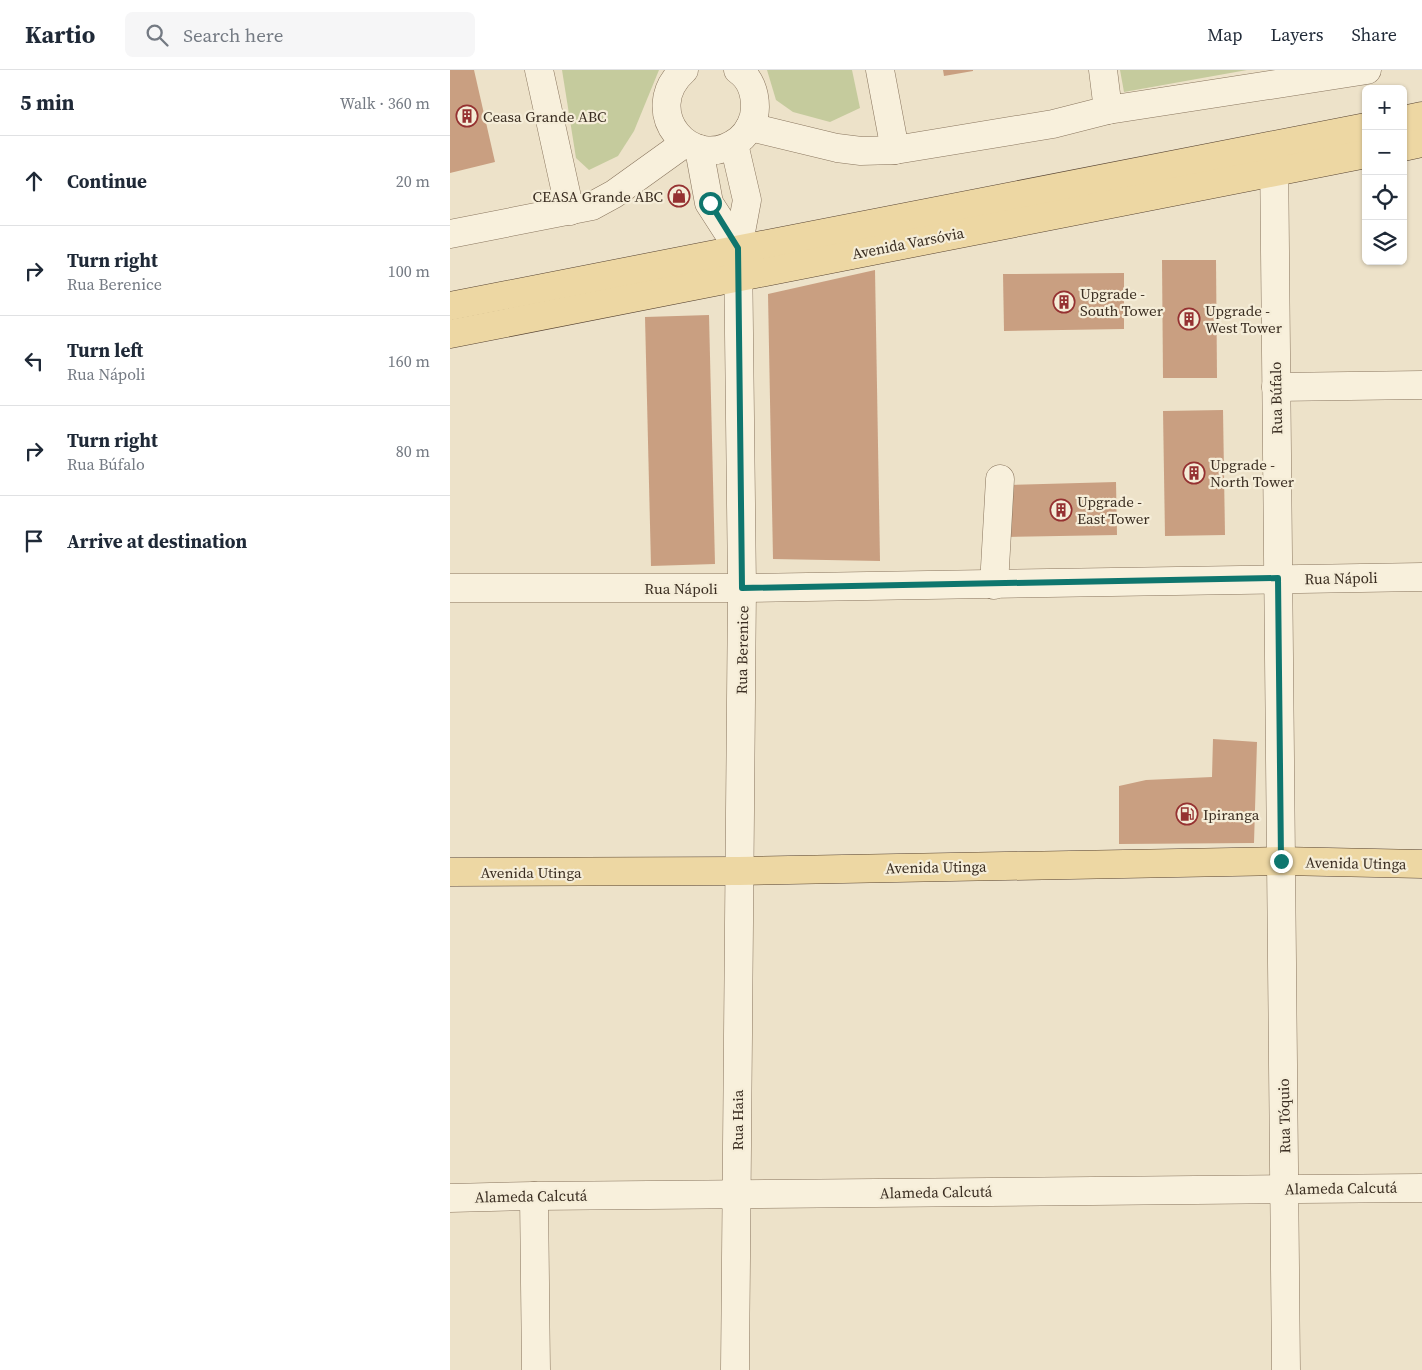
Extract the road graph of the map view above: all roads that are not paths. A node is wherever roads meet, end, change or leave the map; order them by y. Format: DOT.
graph roads {
  1 [pos="539,70"];
  2 [pos="684,70"];
  3 [pos="738,70"];
  4 [pos="880,70"];
  5 [pos="1103,70"];
  6 [pos="1367,70"];
  7 [pos="1108,110"];
  8 [pos="1422,116"];
  9 [pos="1407,119"];
  10 [pos="1362,128"];
  11 [pos="742,135"];
  12 [pos="1422,143"];
  13 [pos="692,146"];
  14 [pos="1407,146"];
  15 [pos="894,150"];
  16 [pos="1362,154"];
  17 [pos="1274,158"];
  18 [pos="570,211"];
  19 [pos="450,234"];
  20 [pos="738,248"];
  21 [pos="740,276"];
  22 [pos="450,306"];
  23 [pos="450,334"];
  24 [pos="1422,385"];
  25 [pos="1276,387"];
  26 [pos="1000,479"];
  27 [pos="1422,577"];
  28 [pos="1278,578"];
  29 [pos="994,584"];
  30 [pos="450,588"];
  31 [pos="742,588"];
  32 [pos="1281,861"];
  33 [pos="1422,864"];
  34 [pos="739,871"];
  35 [pos="450,872"];
  36 [pos="1422,1188"];
  37 [pos="1284,1189"];
  38 [pos="736,1194"];
  39 [pos="534,1196"];
  40 [pos="450,1198"];
  41 [pos="536,1370"];
  42 [pos="735,1370"];
  43 [pos="1286,1370"];
  1 -- 18 [label="street"];
  2 -- 13 [label="street"];
  3 -- 11 [label="street"];
  4 -- 15 [label="street"];
  5 -- 7 [label="street"];
  6 -- 7 [label="street"];
  7 -- 15 [label="street"];
  8 -- 9 [label="main road"];
  10 -- 17 [label="main road, Avenida Varsóvia"];
  11 -- 13 [label="street"];
  11 -- 15 [label="street"];
  11 -- 20 [label="street"];
  12 -- 14 [label="main road"];
  13 -- 18 [label="street"];
  13 -- 20 [label="street"];
  16 -- 17 [label="main road, Avenida Varsóvia"];
  17 -- 20 [label="main road, Avenida Varsóvia"];
  17 -- 21 [label="main road, Avenida Varsóvia"];
  17 -- 25 [label="street, Rua Búfalo"];
  18 -- 19 [label="street"];
  20 -- 21 [label="street, Rua Berenice"];
  20 -- 22 [label="main road, Avenida Varsóvia"];
  21 -- 23 [label="main road, Avenida Varsóvia"];
  21 -- 31 [label="street, Rua Berenice"];
  24 -- 25 [label="street"];
  25 -- 28 [label="street, Rua Búfalo"];
  26 -- 29 [label="street"];
  27 -- 28 [label="street, Rua Nápoli"];
  28 -- 29 [label="street, Rua Nápoli"];
  28 -- 32 [label="street, Rua Búfalo"];
  29 -- 31 [label="street, Rua Nápoli"];
  30 -- 31 [label="street, Rua Nápoli"];
  31 -- 34 [label="street, Rua Berenice"];
  32 -- 33 [label="main road, Avenida Utinga"];
  32 -- 34 [label="main road, Avenida Utinga"];
  32 -- 37 [label="street, Rua Tóquio"];
  34 -- 35 [label="main road, Avenida Utinga"];
  34 -- 38 [label="street, Rua Haia"];
  36 -- 37 [label="street, Alameda Calcutá"];
  37 -- 38 [label="street, Alameda Calcutá"];
  37 -- 43 [label="street, Rua Tóquio"];
  38 -- 39 [label="street, Alameda Calcutá"];
  38 -- 42 [label="street, Rua Haia"];
  39 -- 40 [label="street, Alameda Calcutá"];
  39 -- 41 [label="street"];
}
